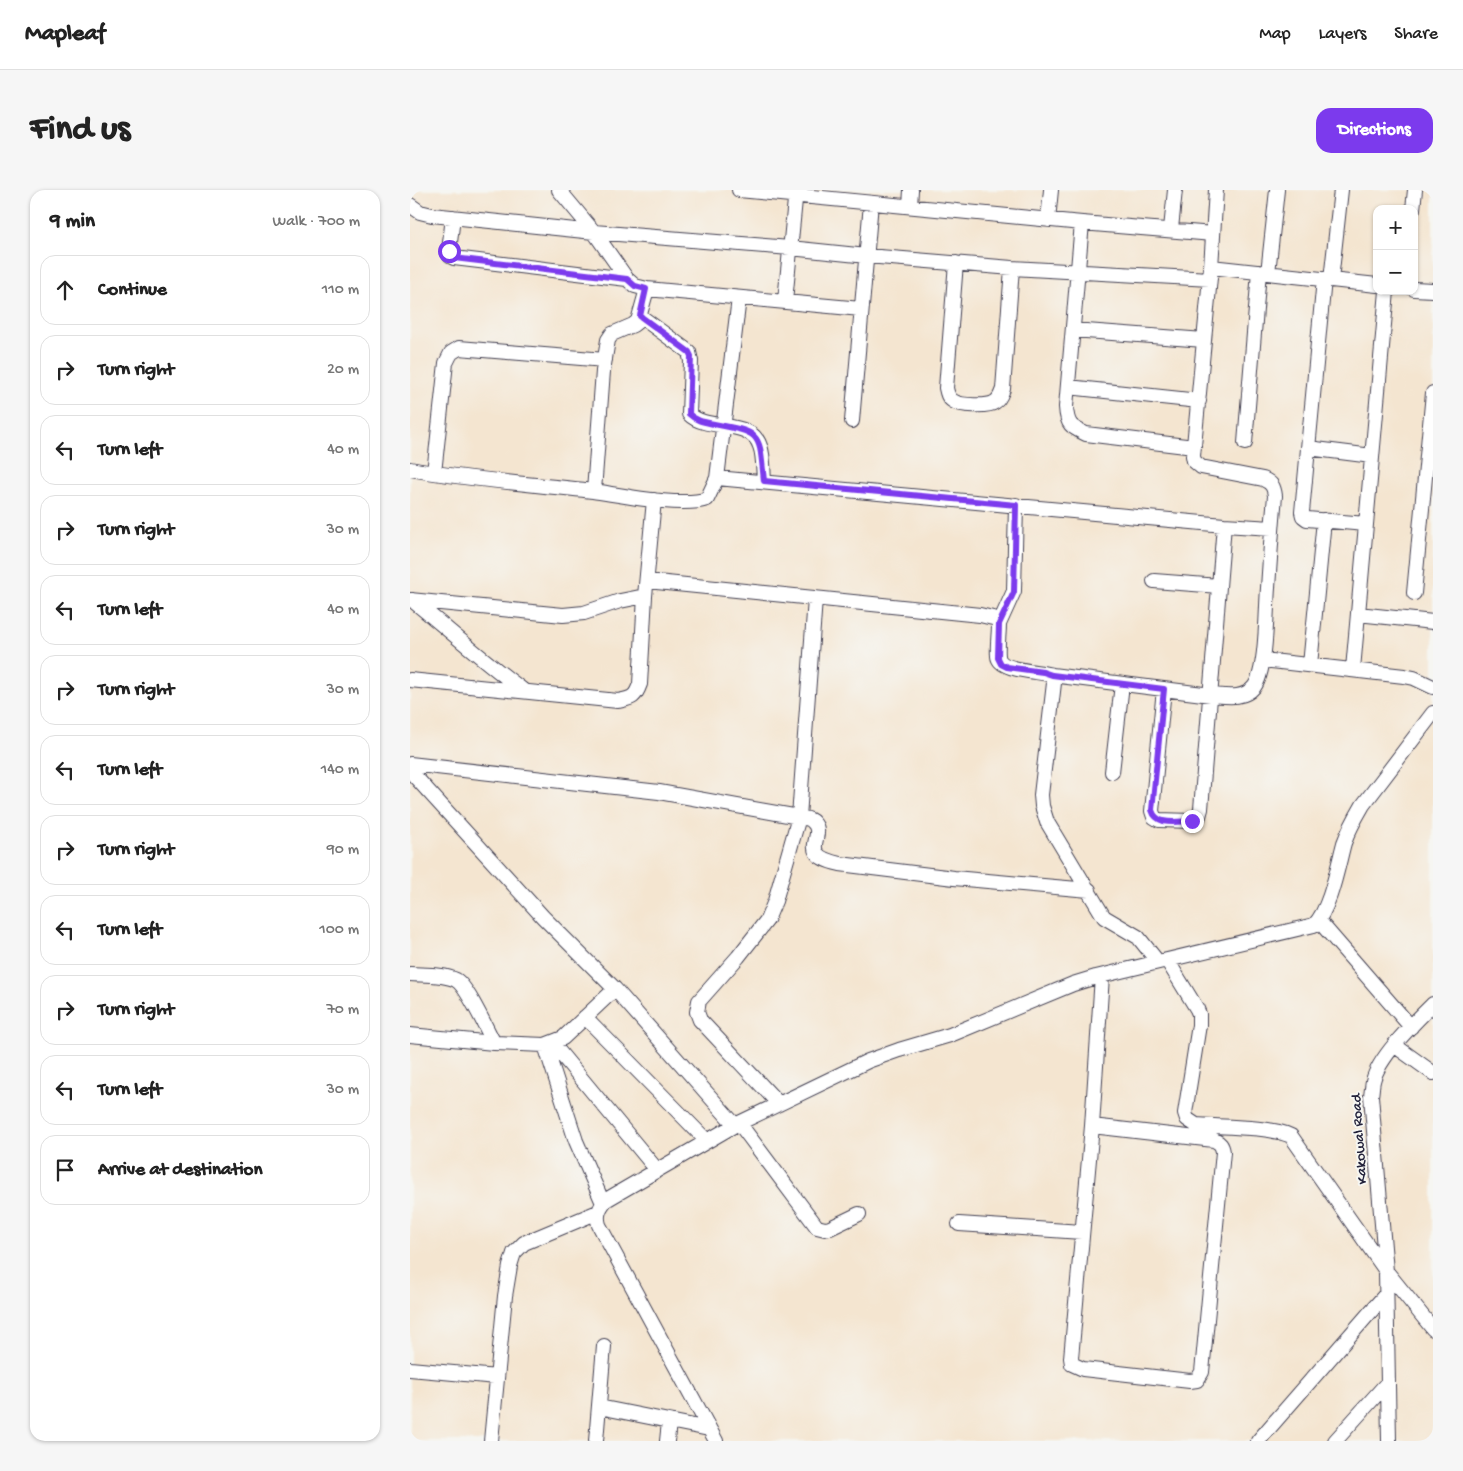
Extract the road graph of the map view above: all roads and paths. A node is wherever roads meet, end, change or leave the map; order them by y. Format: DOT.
graph roads {
  1 [pos="559,190"];
  2 [pos="739,190"];
  3 [pos="911,190"];
  4 [pos="1051,190"];
  5 [pos="1175,190"];
  6 [pos="1216,190"];
  7 [pos="1277,190"];
  8 [pos="1341,190"];
  9 [pos="1415,190"];
  10 [pos="795,192"];
  11 [pos="855,195"];
  12 [pos="872,203"];
  13 [pos="1413,205"];
  14 [pos="410,206"];
  15 [pos="910,206"];
  16 [pos="453,217"];
  17 [pos="1048,220"];
  18 [pos="1082,223"];
  19 [pos="1171,230"];
  20 [pos="594,232"];
  21 [pos="1213,234"];
  22 [pos="790,248"];
  23 [pos="867,256"];
  24 [pos="956,263"];
  25 [pos="1012,268"];
  26 [pos="1078,271"];
  27 [pos="1210,273"];
  28 [pos="1264,273"];
  29 [pos="627,279"];
  30 [pos="1327,280"];
  31 [pos="1373,285"];
  32 [pos="646,289"];
  33 [pos="1418,289"];
  34 [pos="1433,290"];
  35 [pos="1387,295"];
  36 [pos="740,298"];
  37 [pos="785,301"];
  38 [pos="861,309"];
  39 [pos="640,316"];
  40 [pos="1073,330"];
  41 [pos="1204,340"];
  42 [pos="604,360"];
  43 [pos="1068,386"];
  44 [pos="1433,392"];
  45 [pos="1199,401"];
  46 [pos="852,421"];
  47 [pos="724,426"];
  48 [pos="1245,443"];
  49 [pos="1194,446"];
  50 [pos="1308,448"];
  51 [pos="1372,456"];
  52 [pos="410,469"];
  53 [pos="434,473"];
  54 [pos="717,478"];
  55 [pos="764,481"];
  56 [pos="1428,484"];
  57 [pos="594,491"];
  58 [pos="654,500"];
  59 [pos="1016,505"];
  60 [pos="1324,520"];
  61 [pos="1366,524"];
  62 [pos="1224,525"];
  63 [pos="1272,528"];
  64 [pos="1154,581"];
  65 [pos="647,582"];
  66 [pos="1219,586"];
  67 [pos="1414,593"];
  68 [pos="645,596"];
  69 [pos="815,599"];
  70 [pos="411,600"];
  71 [pos="1358,614"];
  72 [pos="1433,622"];
  73 [pos="999,624"];
  74 [pos="1263,660"];
  75 [pos="1310,665"];
  76 [pos="1353,669"];
  77 [pos="1052,675"];
  78 [pos="410,680"];
  79 [pos="1122,684"];
  80 [pos="1433,687"];
  81 [pos="1164,689"];
  82 [pos="524,692"];
  83 [pos="1211,694"];
  84 [pos="1433,713"];
  85 [pos="410,764"];
  86 [pos="410,771"];
  87 [pos="1112,772"];
  88 [pos="798,817"];
  89 [pos="1088,890"];
  90 [pos="1319,920"];
  91 [pos="1162,961"];
  92 [pos="410,974"];
  93 [pos="1102,976"];
  94 [pos="614,989"];
  95 [pos="1433,1004"];
  96 [pos="585,1017"];
  97 [pos="1411,1027"];
  98 [pos="410,1035"];
  99 [pos="494,1043"];
  100 [pos="548,1044"];
  101 [pos="1394,1045"];
  102 [pos="1433,1073"];
  103 [pos="779,1104"];
  104 [pos="737,1124"];
  105 [pos="1092,1126"];
  106 [pos="706,1141"];
  107 [pos="657,1170"];
  108 [pos="601,1208"];
  109 [pos="859,1214"];
  110 [pos="959,1224"];
  111 [pos="1082,1232"];
  112 [pos="1386,1271"];
  113 [pos="1386,1294"];
  114 [pos="1433,1329"];
  115 [pos="604,1346"];
  116 [pos="410,1369"];
  117 [pos="497,1377"];
  118 [pos="1388,1382"];
  119 [pos="599,1407"];
  120 [pos="669,1422"];
  121 [pos="712,1435"];
  122 [pos="491,1441"];
  123 [pos="596,1441"];
  124 [pos="667,1441"];
  125 [pos="1258,1441"];
  126 [pos="1335,1441"];
  127 [pos="1389,1441"];
  1 -- 20 [label="street"];
  2 -- 10 [label="street"];
  3 -- 15 [label="street"];
  4 -- 17 [label="street"];
  5 -- 19 [label="street"];
  6 -- 21 [label="street"];
  7 -- 28 [label="street"];
  8 -- 30 [label="street"];
  9 -- 13 [label="street"];
  10 -- 11 [label="street"];
  10 -- 22 [label="street"];
  11 -- 12 [label="street"];
  12 -- 15 [label="street"];
  12 -- 23 [label="street"];
  14 -- 16 [label="street"];
  15 -- 17 [label="street"];
  16 -- 20 [label="street"];
  16 -- 29 [label="street"];
  17 -- 18 [label="street"];
  18 -- 19 [label="street"];
  18 -- 26 [label="street"];
  19 -- 21 [label="street"];
  20 -- 22 [label="street"];
  20 -- 29 [label="street"];
  21 -- 27 [label="street"];
  22 -- 23 [label="street"];
  22 -- 37 [label="street"];
  23 -- 24 [label="street"];
  23 -- 38 [label="street"];
  24 -- 25 [label="street"];
  24 -- 25 [label="street"];
  25 -- 26 [label="street"];
  26 -- 27 [label="street"];
  26 -- 40 [label="street"];
  27 -- 28 [label="street"];
  27 -- 41 [label="street"];
  28 -- 30 [label="street"];
  28 -- 48 [label="street"];
  29 -- 32 [label="street"];
  30 -- 31 [label="street"];
  30 -- 50 [label="street"];
  32 -- 36 [label="street"];
  32 -- 39 [label="street"];
  33 -- 34 [label="street"];
  35 -- 51 [label="street"];
  36 -- 37 [label="street"];
  36 -- 47 [label="street"];
  37 -- 38 [label="street"];
  38 -- 46 [label="street"];
  39 -- 42 [label="street"];
  39 -- 47 [label="street"];
  40 -- 41 [label="street"];
  40 -- 43 [label="street"];
  41 -- 45 [label="street"];
  42 -- 53 [label="street"];
  42 -- 57 [label="street"];
  43 -- 45 [label="street"];
  43 -- 49 [label="street"];
  44 -- 56 [label="street"];
  45 -- 49 [label="street"];
  47 -- 54 [label="street"];
  47 -- 55 [label="street"];
  49 -- 63 [label="street"];
  50 -- 51 [label="street"];
  50 -- 60 [label="street"];
  51 -- 61 [label="street"];
  52 -- 53 [label="street"];
  53 -- 57 [label="street"];
  54 -- 55 [label="street"];
  54 -- 58 [label="street"];
  55 -- 59 [label="street"];
  56 -- 67 [label="street"];
  57 -- 58 [label="street"];
  58 -- 65 [label="street"];
  59 -- 62 [label="street"];
  59 -- 73 [label="street"];
  60 -- 61 [label="street"];
  60 -- 75 [label="street"];
  61 -- 71 [label="street"];
  62 -- 63 [label="street"];
  62 -- 66 [label="street"];
  63 -- 74 [label="street"];
  64 -- 66 [label="street"];
  65 -- 68 [label="street"];
  65 -- 69 [label="street"];
  66 -- 83 [label="street"];
  68 -- 70 [label="street"];
  68 -- 82 [label="street"];
  69 -- 73 [label="street"];
  69 -- 88 [label="street"];
  70 -- 82 [label="street"];
  71 -- 72 [label="street"];
  71 -- 76 [label="street"];
  73 -- 77 [label="street"];
  74 -- 75 [label="street"];
  74 -- 83 [label="street"];
  75 -- 76 [label="street"];
  76 -- 80 [label="street"];
  77 -- 79 [label="street"];
  77 -- 89 [label="street"];
  78 -- 82 [label="street"];
  79 -- 81 [label="street"];
  79 -- 87 [label="street"];
  81 -- 83 [label="street"];
  81 -- 83 [label="street"];
  84 -- 90 [label="street"];
  85 -- 88 [label="street"];
  86 -- 94 [label="street"];
  88 -- 89 [label="street"];
  88 -- 103 [label="street"];
  89 -- 91 [label="street"];
  90 -- 91 [label="street"];
  90 -- 97 [label="street"];
  91 -- 93 [label="street"];
  91 -- 112 [label="street"];
  92 -- 99 [label="street"];
  93 -- 103 [label="street"];
  93 -- 105 [label="street"];
  94 -- 96 [label="street"];
  94 -- 104 [label="street"];
  95 -- 97 [label="street, Kakowal Road"];
  96 -- 100 [label="street"];
  96 -- 106 [label="street"];
  97 -- 101 [label="street, Kakowal Road"];
  98 -- 99 [label="street"];
  99 -- 100 [label="street"];
  100 -- 107 [label="street"];
  100 -- 108 [label="street"];
  101 -- 102 [label="street"];
  101 -- 112 [label="street, Kakowal Road"];
  103 -- 104 [label="street"];
  104 -- 106 [label="street"];
  104 -- 109 [label="street"];
  105 -- 111 [label="street"];
  105 -- 111 [label="street"];
  106 -- 107 [label="street"];
  107 -- 108 [label="street"];
  108 -- 117 [label="street"];
  108 -- 121 [label="street"];
  110 -- 111 [label="street"];
  112 -- 113 [label="street, Kakowal Road"];
  112 -- 114 [label="street"];
  113 -- 118 [label="street, Kakowal Road"];
  113 -- 125 [label="street"];
  115 -- 119 [label="street"];
  116 -- 117 [label="street"];
  117 -- 122 [label="street"];
  118 -- 126 [label="street"];
  118 -- 127 [label="street, Kakowal Road"];
  119 -- 120 [label="street"];
  119 -- 123 [label="street"];
  120 -- 121 [label="street"];
  120 -- 124 [label="street"];
}
